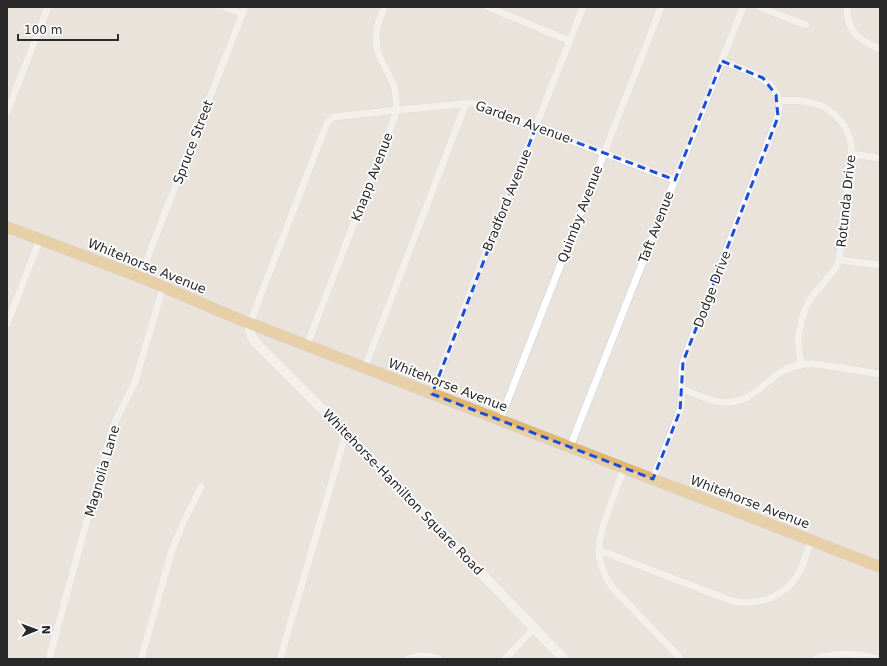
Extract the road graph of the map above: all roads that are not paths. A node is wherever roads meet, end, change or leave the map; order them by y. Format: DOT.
graph roads {
  1 [pos="48,7"];
  2 [pos="225,7"];
  3 [pos="385,7"];
  4 [pos="488,7"];
  5 [pos="583,7"];
  6 [pos="661,7"];
  7 [pos="743,7"];
  8 [pos="759,7"];
  9 [pos="847,7"];
  10 [pos="244,10"];
  11 [pos="806,25"];
  12 [pos="570,41"];
  13 [pos="880,49"];
  14 [pos="722,61"];
  15 [pos="779,101"];
  16 [pos="466,103"];
  17 [pos="397,110"];
  18 [pos="7,112"];
  19 [pos="536,127"];
  20 [pos="604,153"];
  21 [pos="852,154"];
  22 [pos="880,158"];
  23 [pos="675,180"];
  24 [pos="7,227"];
  25 [pos="40,239"];
  26 [pos="839,260"];
  27 [pos="880,266"];
  28 [pos="140,277"];
  29 [pos="164,287"];
  30 [pos="250,323"];
  31 [pos="7,324"];
  32 [pos="307,345"];
  33 [pos="801,365"];
  34 [pos="365,367"];
  35 [pos="880,374"];
  36 [pos="682,389"];
  37 [pos="432,394"];
  38 [pos="500,420"];
  39 [pos="346,432"];
  40 [pos="570,447"];
  41 [pos="624,468"];
  42 [pos="653,479"];
  43 [pos="201,488"];
  44 [pos="811,540"];
  45 [pos="599,550"];
  46 [pos="880,568"];
  47 [pos="534,628"];
  48 [pos="49,659"];
  49 [pos="141,659"];
  50 [pos="280,659"];
  51 [pos="408,659"];
  52 [pos="439,659"];
  53 [pos="505,659"];
  54 [pos="564,659"];
  55 [pos="681,659"];
  56 [pos="815,659"];
  57 [pos="879,659"];
  1 -- 18 [label="street"];
  2 -- 10 [label="street"];
  3 -- 17 [label="street, Knapp Avenue"];
  4 -- 12 [label="street"];
  5 -- 12 [label="street, Bradford Avenue"];
  6 -- 20 [label="street, Quimby Avenue"];
  7 -- 14 [label="street, Taft Avenue"];
  8 -- 11 [label="street"];
  9 -- 13 [label="street"];
  10 -- 28 [label="street, Spruce Street"];
  12 -- 19 [label="street, Bradford Avenue"];
  14 -- 15 [label="street"];
  14 -- 23 [label="street, Taft Avenue"];
  15 -- 21 [label="street, Rotunda Drive"];
  15 -- 36 [label="street, Dodge Drive"];
  16 -- 17 [label="street, Garden Avenue"];
  16 -- 19 [label="street, Garden Avenue"];
  16 -- 34 [label="street"];
  17 -- 30 [label="street, Garden Avenue"];
  17 -- 32 [label="street, Knapp Avenue"];
  19 -- 20 [label="street, Garden Avenue"];
  19 -- 37 [label="street, Bradford Avenue"];
  20 -- 23 [label="street, Garden Avenue"];
  20 -- 38 [label="street, Quimby Avenue"];
  21 -- 22 [label="street"];
  21 -- 26 [label="street, Rotunda Drive"];
  23 -- 40 [label="street, Taft Avenue"];
  24 -- 25 [label="main road, Whitehorse Avenue"];
  25 -- 28 [label="main road, Whitehorse Avenue"];
  25 -- 31 [label="street"];
  26 -- 27 [label="street"];
  26 -- 33 [label="street, Rotunda Drive"];
  28 -- 29 [label="main road, Whitehorse Avenue"];
  29 -- 30 [label="main road, Whitehorse Avenue"];
  29 -- 48 [label="street, Magnolia Lane"];
  30 -- 32 [label="main road, Whitehorse Avenue"];
  30 -- 39 [label="street, Whitehorse-Hamilton Square Road"];
  32 -- 34 [label="main road, Whitehorse Avenue"];
  33 -- 35 [label="street"];
  33 -- 36 [label="street"];
  34 -- 37 [label="main road, Whitehorse Avenue"];
  36 -- 42 [label="street, Dodge Drive"];
  37 -- 38 [label="main road, Whitehorse Avenue"];
  38 -- 40 [label="main road, Whitehorse Avenue"];
  39 -- 47 [label="street, Whitehorse-Hamilton Square Road"];
  39 -- 50 [label="street"];
  40 -- 41 [label="main road, Whitehorse Avenue"];
  41 -- 42 [label="main road, Whitehorse Avenue"];
  41 -- 45 [label="street"];
  42 -- 44 [label="main road, Whitehorse Avenue"];
  43 -- 49 [label="street"];
  44 -- 45 [label="street"];
  44 -- 46 [label="main road, Whitehorse Avenue"];
  45 -- 55 [label="street"];
  47 -- 53 [label="street"];
  47 -- 54 [label="street, Whitehorse-Hamilton Square Road"];
  51 -- 52 [label="street"];
  56 -- 57 [label="street"];
}
